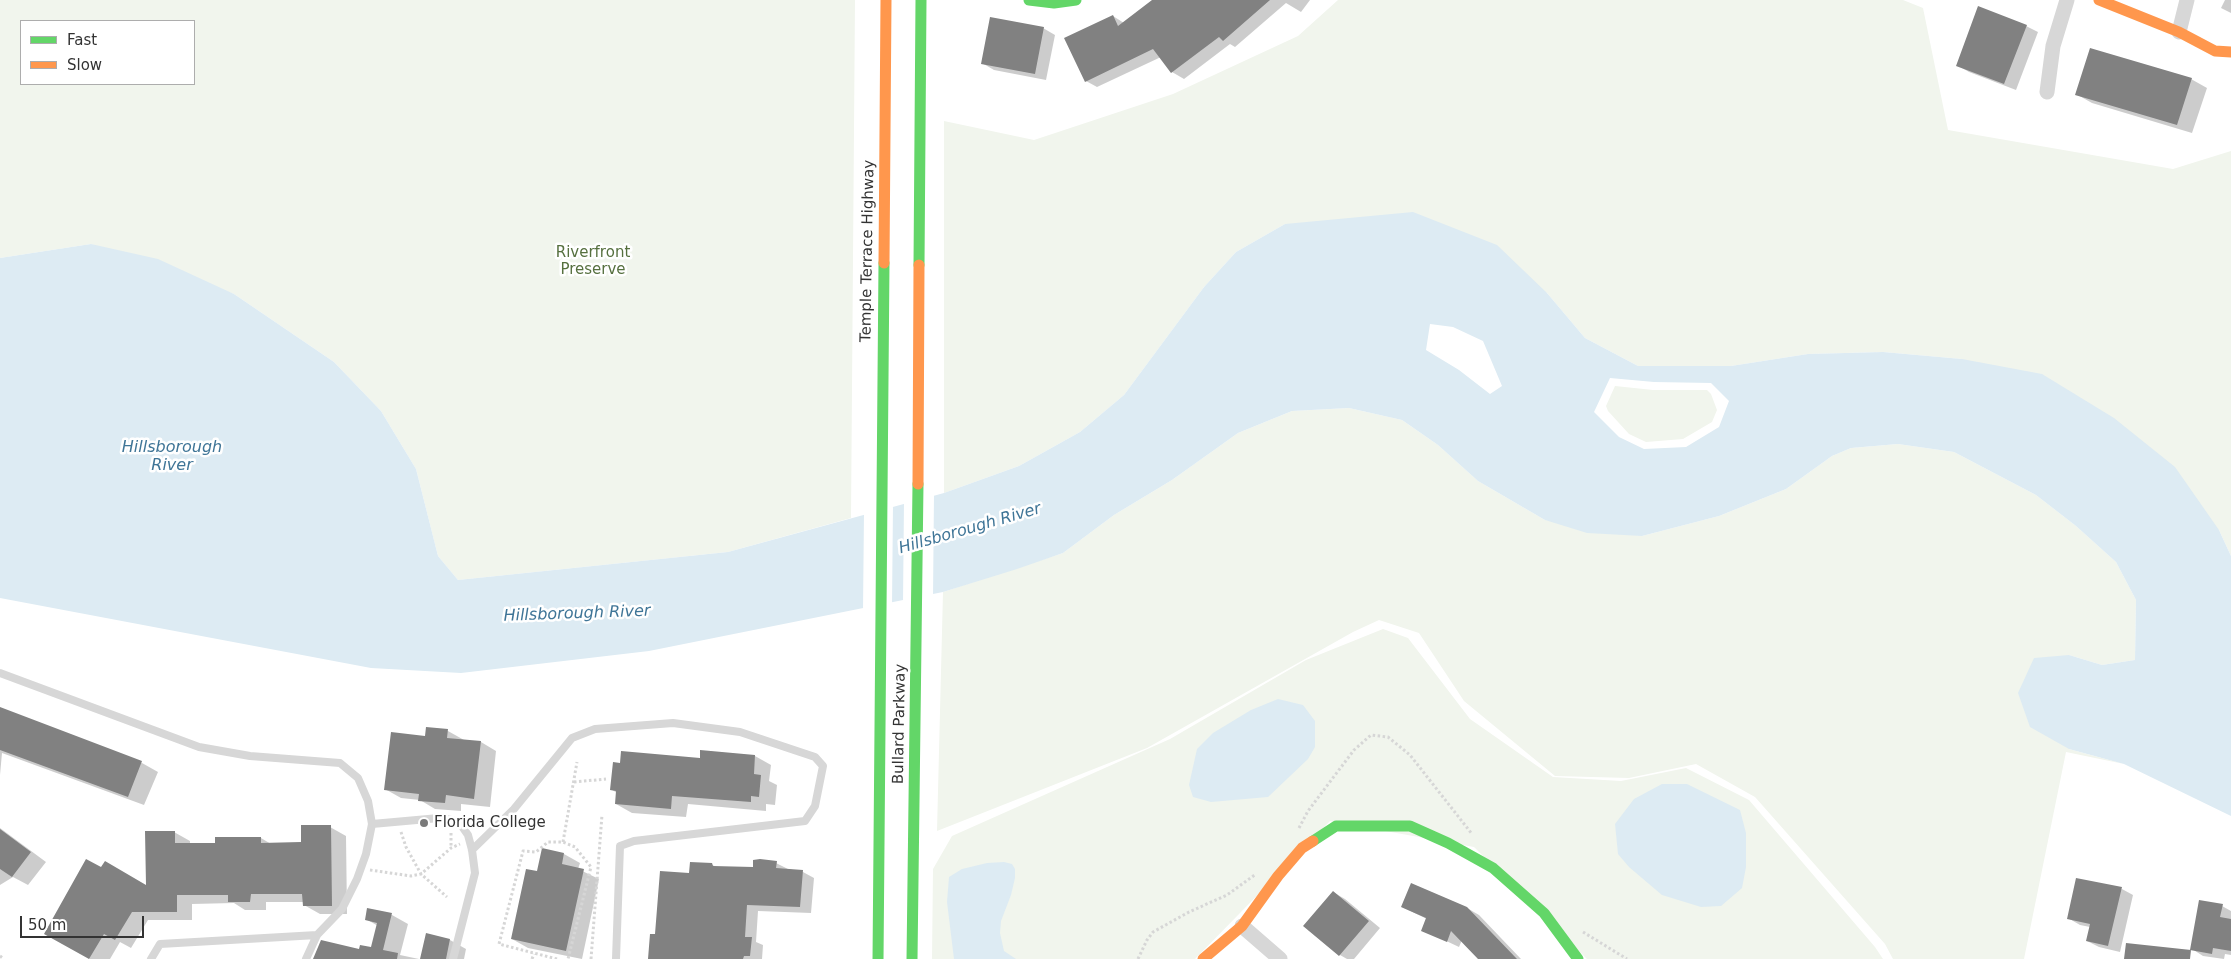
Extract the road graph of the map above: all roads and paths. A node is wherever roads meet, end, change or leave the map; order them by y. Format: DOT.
graph roads {
  1 [pos="886,0"];
  2 [pos="921,0"];
  3 [pos="1029,0"];
  4 [pos="1076,0"];
  5 [pos="2067,0"];
  6 [pos="2099,0"];
  7 [pos="2187,0"];
  8 [pos="2179,32"];
  9 [pos="2231,52"];
  10 [pos="2047,92"];
  11 [pos="880,503"];
  12 [pos="0,673"];
  13 [pos="577,762"];
  14 [pos="606,779"];
  15 [pos="574,782"];
  16 [pos="602,815"];
  17 [pos="372,824"];
  18 [pos="451,827"];
  19 [pos="401,832"];
  20 [pos="1296,833"];
  21 [pos="1478,841"];
  22 [pos="464,842"];
  23 [pos="563,842"];
  24 [pos="451,848"];
  25 [pos="472,850"];
  26 [pos="591,867"];
  27 [pos="598,867"];
  28 [pos="370,870"];
  29 [pos="1260,870"];
  30 [pos="422,874"];
  31 [pos="448,897"];
  32 [pos="1242,926"];
  33 [pos="1578,928"];
  34 [pos="317,935"];
  35 [pos="534,954"];
  36 [pos="0,956"];
  37 [pos="4,959"];
  38 [pos="151,959"];
  39 [pos="306,959"];
  40 [pos="452,959"];
  41 [pos="532,959"];
  42 [pos="557,959"];
  43 [pos="568,959"];
  44 [pos="591,959"];
  45 [pos="616,959"];
  46 [pos="878,959"];
  47 [pos="912,959"];
  48 [pos="1138,959"];
  49 [pos="1203,959"];
  50 [pos="1280,959"];
  51 [pos="1578,959"];
  52 [pos="1627,959"];
  1 -- 11 [label="main road, Temple Terrace Highway"];
  2 -- 47 [label="main road, Bullard Parkway"];
  3 -- 4 [label="main road"];
  5 -- 10 [label="street"];
  6 -- 8 [label="main road"];
  7 -- 8 [label="street"];
  8 -- 9 [label="main road"];
  11 -- 46 [label="main road, Bullard Parkway"];
  12 -- 17 [label="lane"];
  13 -- 15 [label="path"];
  14 -- 15 [label="path"];
  15 -- 23 [label="path"];
  16 -- 27 [label="path"];
  17 -- 25 [label="lane"];
  17 -- 34 [label="lane"];
  18 -- 24 [label="path"];
  19 -- 30 [label="path"];
  20 -- 21 [label="path"];
  22 -- 24 [label="path"];
  23 -- 26 [label="path"];
  23 -- 35 [label="path"];
  24 -- 30 [label="path"];
  25 -- 40 [label="lane"];
  25 -- 45 [label="lane"];
  26 -- 27 [label="path"];
  26 -- 43 [label="path"];
  27 -- 44 [label="path"];
  28 -- 30 [label="path"];
  29 -- 48 [label="path"];
  30 -- 31 [label="path"];
  32 -- 49 [label="main road"];
  32 -- 50 [label="street"];
  32 -- 51 [label="main road"];
  33 -- 52 [label="path"];
  34 -- 38 [label="lane"];
  34 -- 39 [label="lane"];
  35 -- 41 [label="path"];
  35 -- 42 [label="path"];
  36 -- 37 [label="path"];
}
